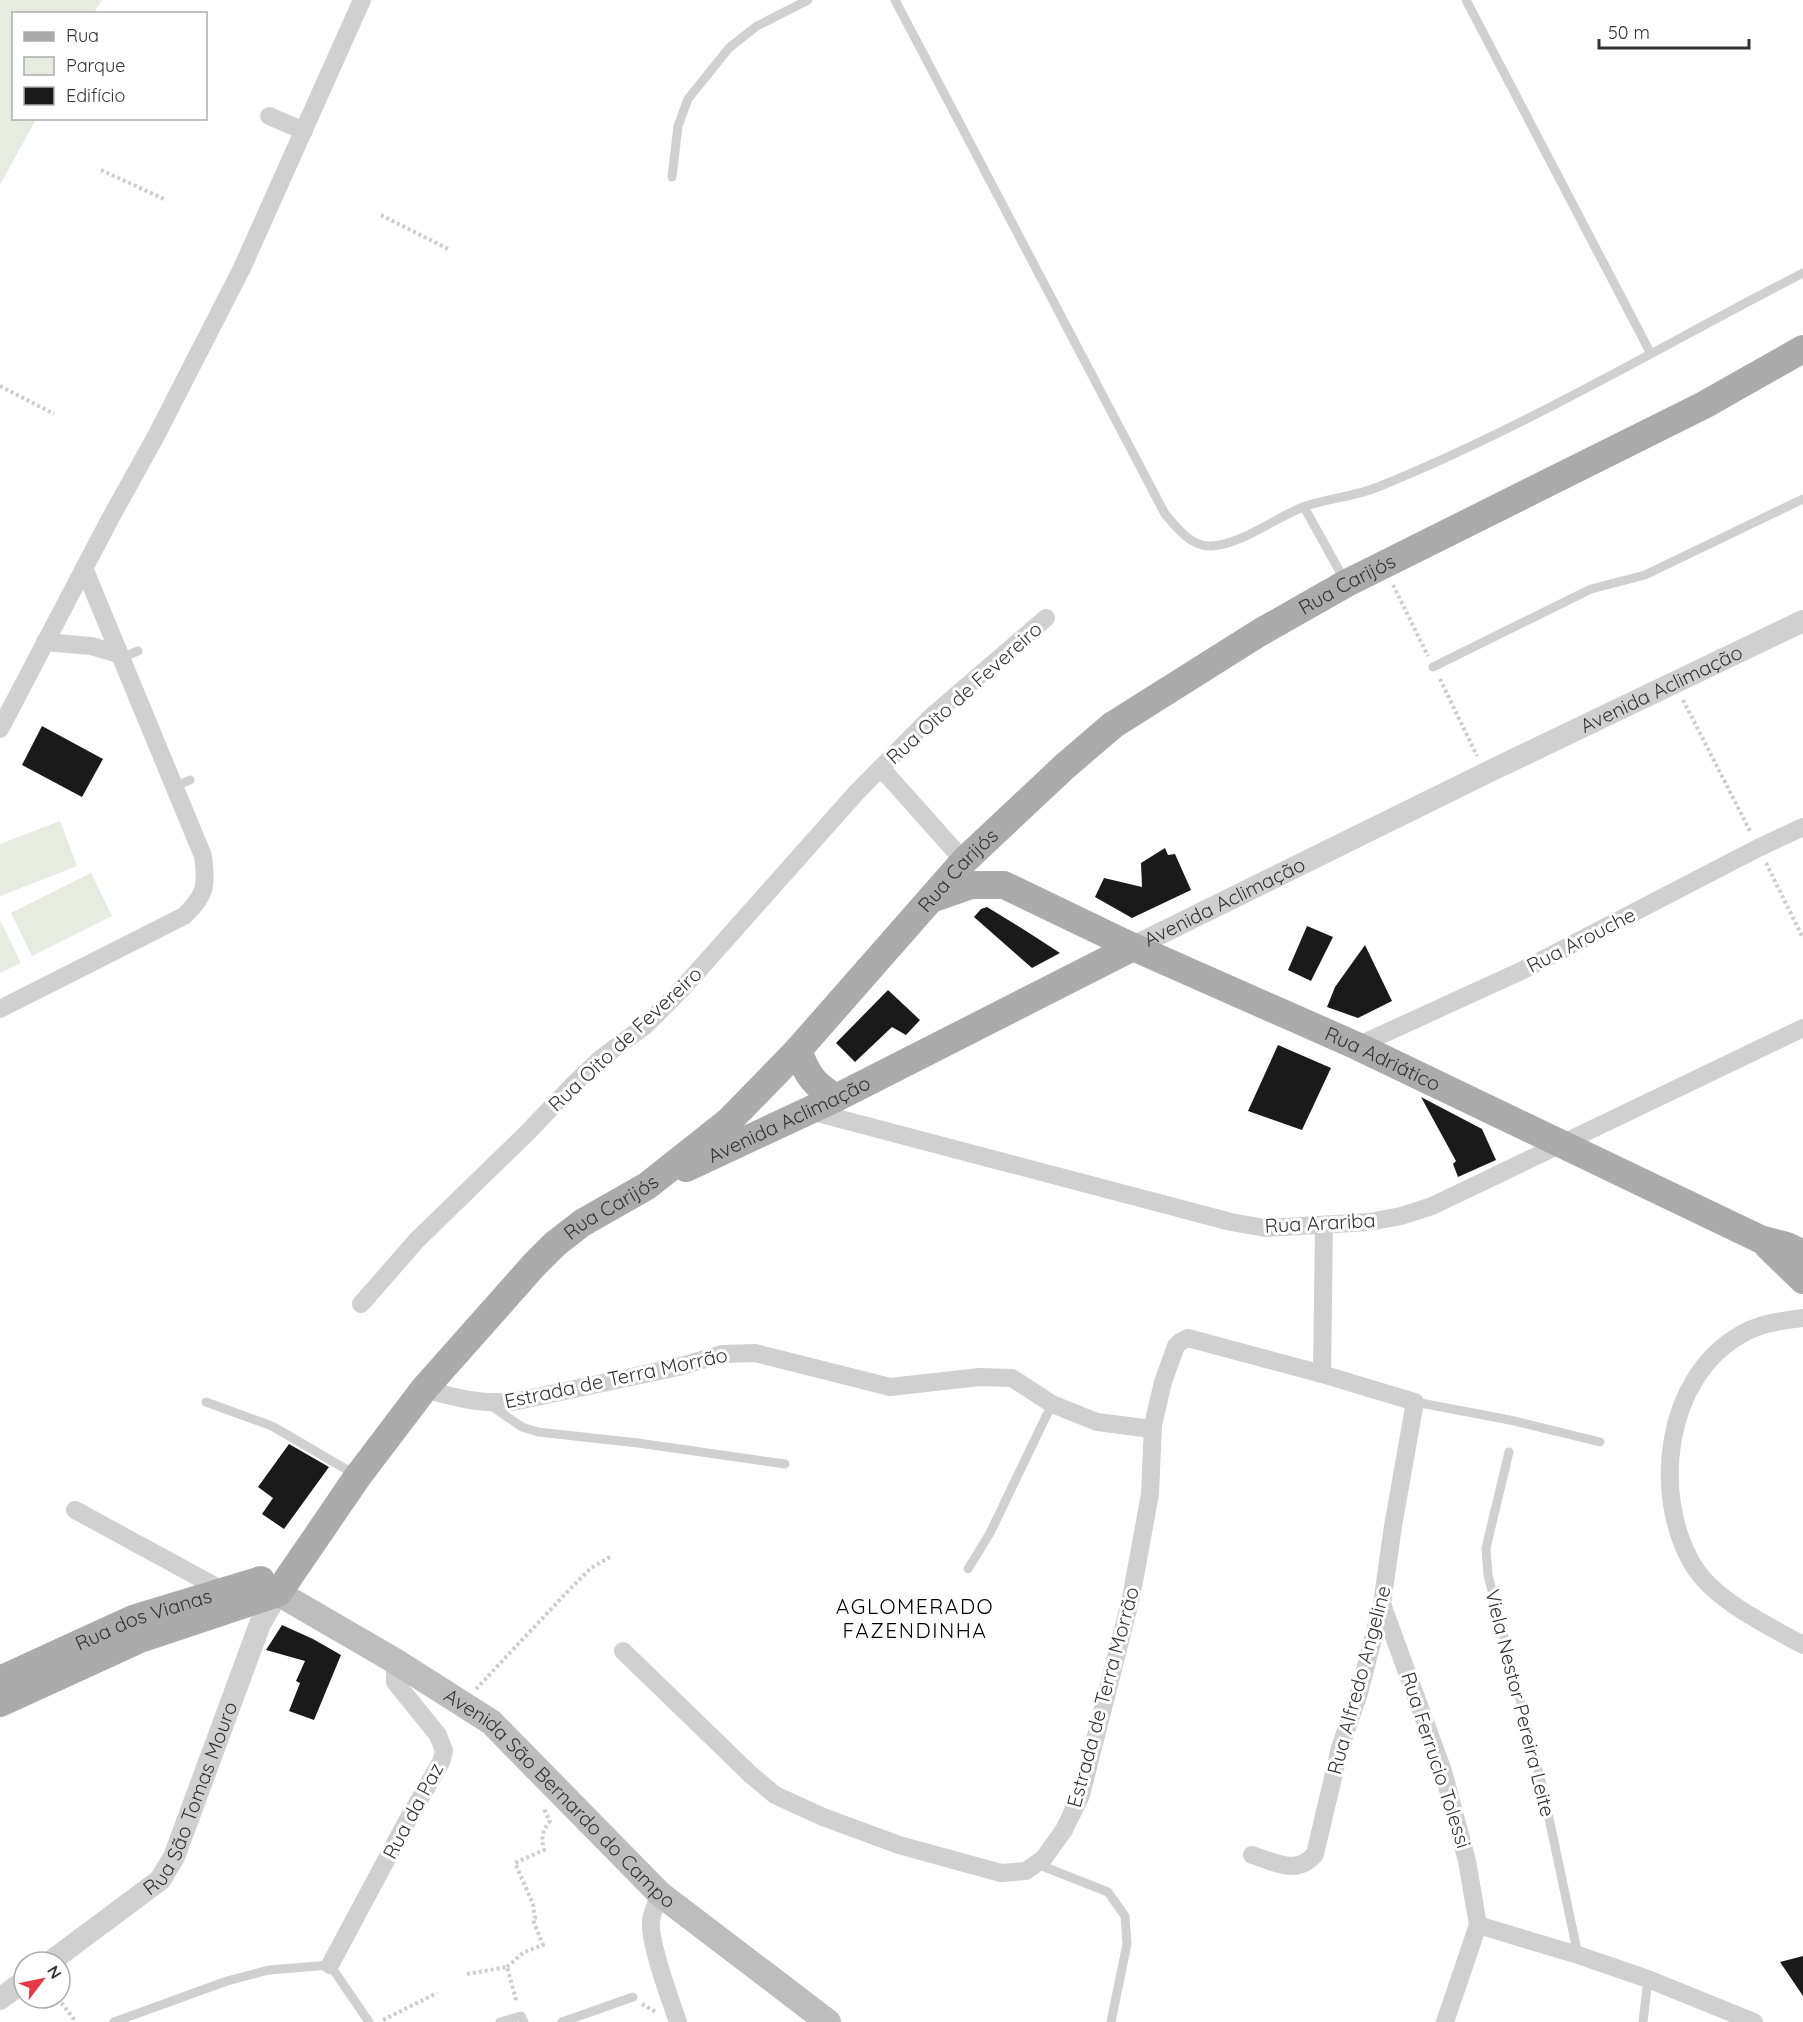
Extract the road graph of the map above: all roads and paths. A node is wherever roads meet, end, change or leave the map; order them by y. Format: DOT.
graph roads {
  1 [pos="362,0"];
  2 [pos="808,0"];
  3 [pos="895,0"];
  4 [pos="1466,0"];
  5 [pos="269,116"];
  6 [pos="304,131"];
  7 [pos="101,170"];
  8 [pos="672,177"];
  9 [pos="164,199"];
  10 [pos="381,215"];
  11 [pos="448,249"];
  12 [pos="1803,273"];
  13 [pos="1803,349"];
  14 [pos="1650,352"];
  15 [pos="0,386"];
  16 [pos="54,414"];
  17 [pos="1803,499"];
  18 [pos="1304,507"];
  19 [pos="84,568"];
  20 [pos="1347,583"];
  21 [pos="1046,618"];
  22 [pos="1803,621"];
  23 [pos="45,642"];
  24 [pos="138,651"];
  25 [pos="120,656"];
  26 [pos="1433,667"];
  27 [pos="1674,684"];
  28 [pos="0,729"];
  29 [pos="881,768"];
  30 [pos="1008,818"];
  31 [pos="1803,827"];
  32 [pos="1758,848"];
  33 [pos="964,861"];
  34 [pos="1004,885"];
  35 [pos="929,900"];
  36 [pos="1803,938"];
  37 [pos="1134,947"];
  38 [pos="0,1010"];
  39 [pos="1803,1028"];
  40 [pos="1357,1046"];
  41 [pos="798,1050"];
  42 [pos="836,1098"];
  43 [pos="810,1111"];
  44 [pos="1563,1144"];
  45 [pos="647,1186"];
  46 [pos="1324,1224"];
  47 [pos="1760,1239"];
  48 [pos="1803,1254"];
  49 [pos="1803,1280"];
  50 [pos="361,1304"];
  51 [pos="1803,1318"];
  52 [pos="1322,1374"];
  53 [pos="424,1389"];
  54 [pos="206,1402"];
  55 [pos="1415,1402"];
  56 [pos="488,1403"];
  57 [pos="1052,1404"];
  58 [pos="1152,1429"];
  59 [pos="1600,1442"];
  60 [pos="1509,1452"];
  61 [pos="785,1464"];
  62 [pos="358,1476"];
  63 [pos="75,1510"];
  64 [pos="610,1557"];
  65 [pos="968,1569"];
  66 [pos="285,1583"];
  67 [pos="222,1590"];
  68 [pos="1382,1604"];
  69 [pos="1803,1645"];
  70 [pos="623,1651"];
  71 [pos="395,1661"];
  72 [pos="0,1680"];
  73 [pos="0,1703"];
  74 [pos="464,1703"];
  75 [pos="543,1804"];
  76 [pos="1252,1856"];
  77 [pos="1035,1863"];
  78 [pos="660,1894"];
  79 [pos="1478,1925"];
  80 [pos="66,1950"];
  81 [pos="1578,1955"];
  82 [pos="330,1965"];
  83 [pos="507,1967"];
  84 [pos="467,1974"];
  85 [pos="1648,1979"];
  86 [pos="437,1994"];
  87 [pos="633,1996"];
  88 [pos="522,2019"];
  89 [pos="114,2022"];
  90 [pos="369,2022"];
  91 [pos="379,2022"];
  92 [pos="500,2022"];
  93 [pos="562,2022"];
  94 [pos="678,2022"];
  95 [pos="828,2022"];
  96 [pos="1111,2022"];
  97 [pos="1445,2022"];
  98 [pos="1643,2022"];
  99 [pos="1755,2022"];
  1 -- 6 [label="street"];
  2 -- 8 [label="lane"];
  3 -- 18 [label="lane"];
  4 -- 14 [label="lane"];
  5 -- 6 [label="street"];
  6 -- 19 [label="street"];
  7 -- 9 [label="path"];
  10 -- 11 [label="path"];
  12 -- 14 [label="lane"];
  13 -- 20 [label="main road, Rua Carijós"];
  14 -- 18 [label="lane"];
  15 -- 16 [label="path"];
  17 -- 26 [label="lane"];
  18 -- 20 [label="lane"];
  19 -- 23 [label="street"];
  19 -- 25 [label="street"];
  20 -- 30 [label="main road, Rua Carijós"];
  21 -- 29 [label="street, Rua Oito de Fevereiro"];
  22 -- 27 [label="street, Avenida Aclimação"];
  23 -- 25 [label="street"];
  23 -- 28 [label="street"];
  24 -- 25 [label="lane"];
  25 -- 38 [label="street"];
  27 -- 32 [label="path"];
  27 -- 37 [label="street, Avenida Aclimação"];
  29 -- 33 [label="street, Rua Oito de Fevereiro"];
  29 -- 50 [label="street, Rua Oito de Fevereiro"];
  30 -- 33 [label="main road, Rua Carijós"];
  30 -- 34 [label="main road"];
  31 -- 32 [label="street, Rua Arouche"];
  32 -- 36 [label="path"];
  32 -- 40 [label="street, Rua Arouche"];
  33 -- 35 [label="main road, Rua Carijós"];
  34 -- 35 [label="main road, Rua Adriático"];
  34 -- 37 [label="main road, Rua Adriático"];
  35 -- 41 [label="main road, Rua Carijós"];
  37 -- 40 [label="main road, Rua Adriático"];
  37 -- 42 [label="main road, Avenida Aclimação"];
  39 -- 44 [label="street, Rua Arariba"];
  40 -- 44 [label="main road, Rua Adriático"];
  41 -- 42 [label="main road"];
  41 -- 45 [label="main road, Rua Carijós"];
  42 -- 43 [label="main road, Avenida Aclimação"];
  43 -- 45 [label="main road, Avenida Aclimação"];
  43 -- 46 [label="street, Rua Arariba"];
  44 -- 46 [label="street, Rua Arariba"];
  44 -- 47 [label="main road, Rua Adriático"];
  45 -- 53 [label="main road, Rua Carijós"];
  46 -- 52 [label="street"];
  47 -- 48 [label="main road, Rua Adriático"];
  47 -- 49 [label="main road, Rua Adriático"];
  51 -- 69 [label="street"];
  52 -- 55 [label="street"];
  52 -- 58 [label="street, Estrada de Terra Morrão"];
  53 -- 56 [label="street, Estrada de Terra Morrão"];
  53 -- 62 [label="main road, Rua Carijós"];
  54 -- 62 [label="lane"];
  55 -- 59 [label="lane"];
  55 -- 68 [label="street, Rua Alfredo Angeline"];
  56 -- 57 [label="street, Estrada de Terra Morrão"];
  56 -- 61 [label="lane"];
  57 -- 58 [label="street, Estrada de Terra Morrão"];
  57 -- 65 [label="lane"];
  58 -- 77 [label="street, Estrada de Terra Morrão"];
  60 -- 81 [label="lane, Viela Nestor Pereira Leite"];
  62 -- 66 [label="main road, Rua Carijós"];
  63 -- 67 [label="street"];
  64 -- 74 [label="path"];
  66 -- 67 [label="main road, Rua dos Vianas"];
  66 -- 71 [label="main road, Avenida São Bernardo do Campo"];
  66 -- 73 [label="main road, Rua dos Vianas"];
  66 -- 80 [label="street, Rua São Tomas Mouro"];
  67 -- 72 [label="main road, Rua dos Vianas"];
  68 -- 76 [label="street, Rua Alfredo Angeline"];
  68 -- 79 [label="street, Rua Ferrucio Tolessi"];
  70 -- 77 [label="street, Estrada de Terra Morrão"];
  71 -- 74 [label="main road, Avenida São Bernardo do Campo"];
  71 -- 82 [label="street, Rua da Paz"];
  74 -- 78 [label="main road, Avenida São Bernardo do Campo"];
  75 -- 83 [label="path"];
  77 -- 96 [label="lane"];
  78 -- 94 [label="street"];
  78 -- 95 [label="main road, Avenida São Bernardo do Campo"];
  79 -- 81 [label="street"];
  79 -- 97 [label="street, Rua Ferrucio Tolessi"];
  81 -- 85 [label="street"];
  82 -- 89 [label="lane"];
  82 -- 90 [label="lane"];
  83 -- 84 [label="path"];
  83 -- 88 [label="path"];
  85 -- 98 [label="lane"];
  85 -- 99 [label="street"];
  86 -- 91 [label="path"];
  87 -- 93 [label="lane"];
  88 -- 92 [label="lane"];
}
